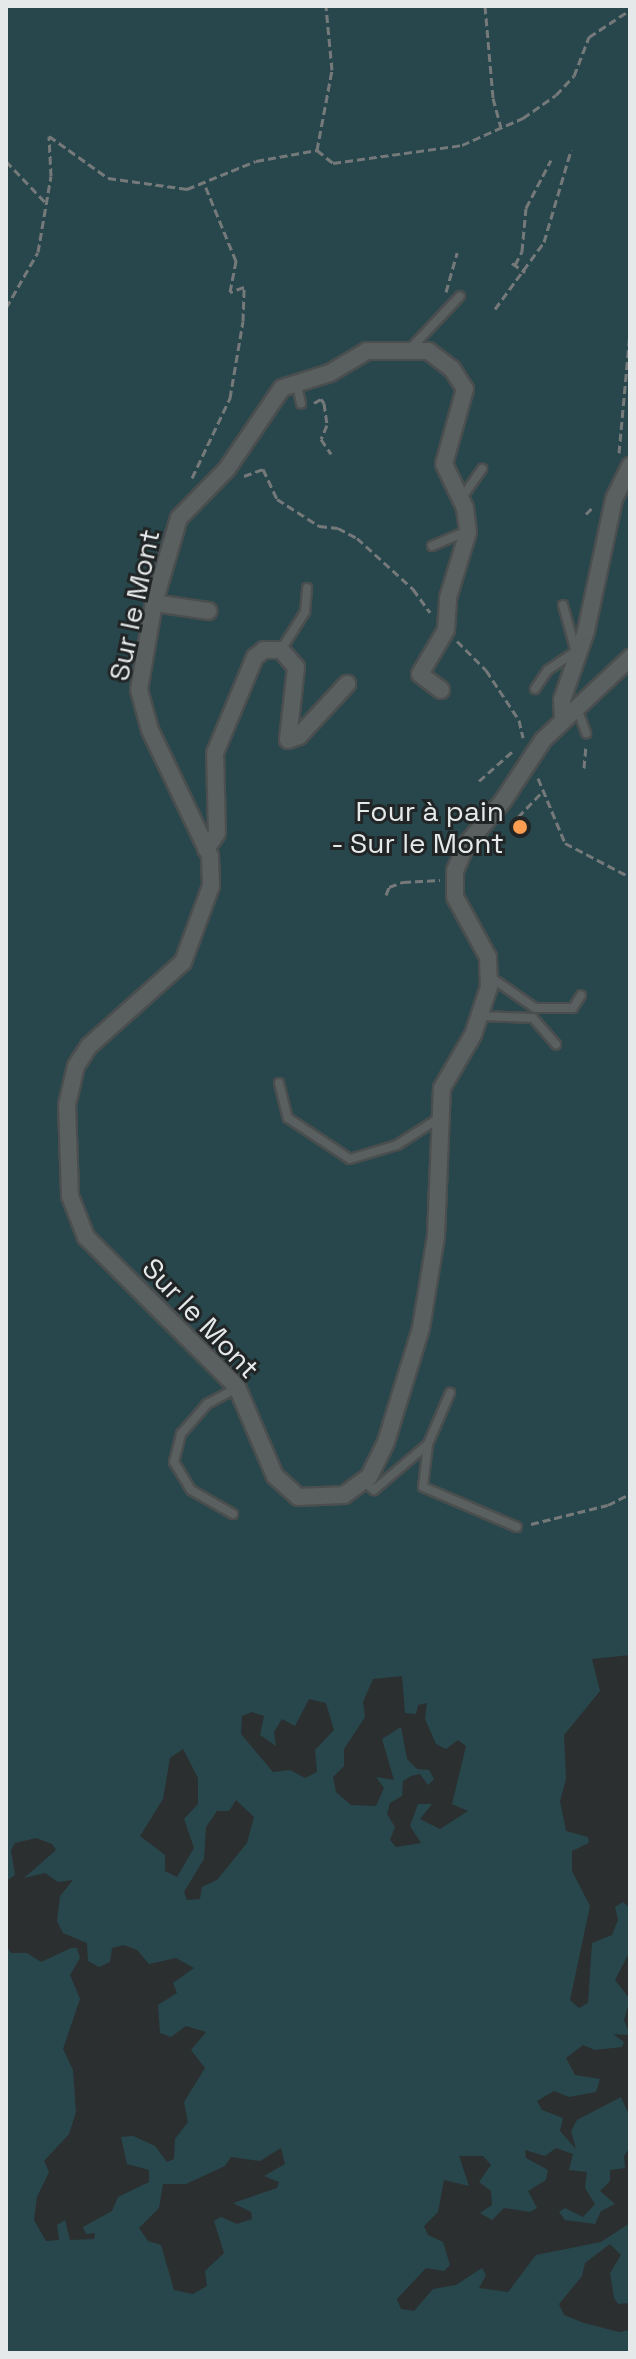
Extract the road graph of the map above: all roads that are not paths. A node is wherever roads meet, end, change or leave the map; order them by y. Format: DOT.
graph roads {
  1 [pos="460,296"];
  2 [pos="409,351"];
  3 [pos="297,386"];
  4 [pos="301,404"];
  5 [pos="624,461"];
  6 [pos="482,469"];
  7 [pos="461,499"];
  8 [pos="468,531"];
  9 [pos="432,546"];
  10 [pos="307,588"];
  11 [pos="154,603"];
  12 [pos="563,605"];
  13 [pos="208,611"];
  14 [pos="577,649"];
  15 [pos="281,650"];
  16 [pos="630,658"];
  17 [pos="347,684"];
  18 [pos="535,689"];
  19 [pos="441,690"];
  20 [pos="570,713"];
  21 [pos="586,733"];
  22 [pos="206,849"];
  23 [pos="489,976"];
  24 [pos="581,995"];
  25 [pos="481,1016"];
  26 [pos="556,1044"];
  27 [pos="279,1083"];
  28 [pos="438,1119"];
  29 [pos="237,1387"];
  30 [pos="450,1393"];
  31 [pos="428,1444"];
  32 [pos="364,1482"];
  33 [pos="233,1514"];
  34 [pos="517,1527"];
  1 -- 2 [label="lane"];
  2 -- 3 [label="street"];
  2 -- 7 [label="street"];
  3 -- 4 [label="lane"];
  3 -- 11 [label="street, Sur le Mont"];
  5 -- 14 [label="street"];
  6 -- 7 [label="lane"];
  7 -- 8 [label="street"];
  8 -- 9 [label="lane"];
  8 -- 19 [label="street"];
  10 -- 15 [label="lane"];
  11 -- 13 [label="street"];
  11 -- 22 [label="street, Sur le Mont"];
  12 -- 14 [label="lane"];
  14 -- 18 [label="lane"];
  14 -- 20 [label="street"];
  15 -- 17 [label="street"];
  15 -- 22 [label="street"];
  16 -- 20 [label="street"];
  20 -- 21 [label="lane"];
  20 -- 23 [label="street"];
  22 -- 29 [label="street, Sur le Mont"];
  23 -- 24 [label="lane"];
  23 -- 25 [label="street"];
  25 -- 26 [label="lane"];
  25 -- 28 [label="street"];
  27 -- 28 [label="lane"];
  28 -- 32 [label="street"];
  29 -- 32 [label="street, Sur le Mont"];
  29 -- 33 [label="lane"];
  30 -- 31 [label="lane"];
  31 -- 32 [label="lane"];
  31 -- 34 [label="lane"];
}
